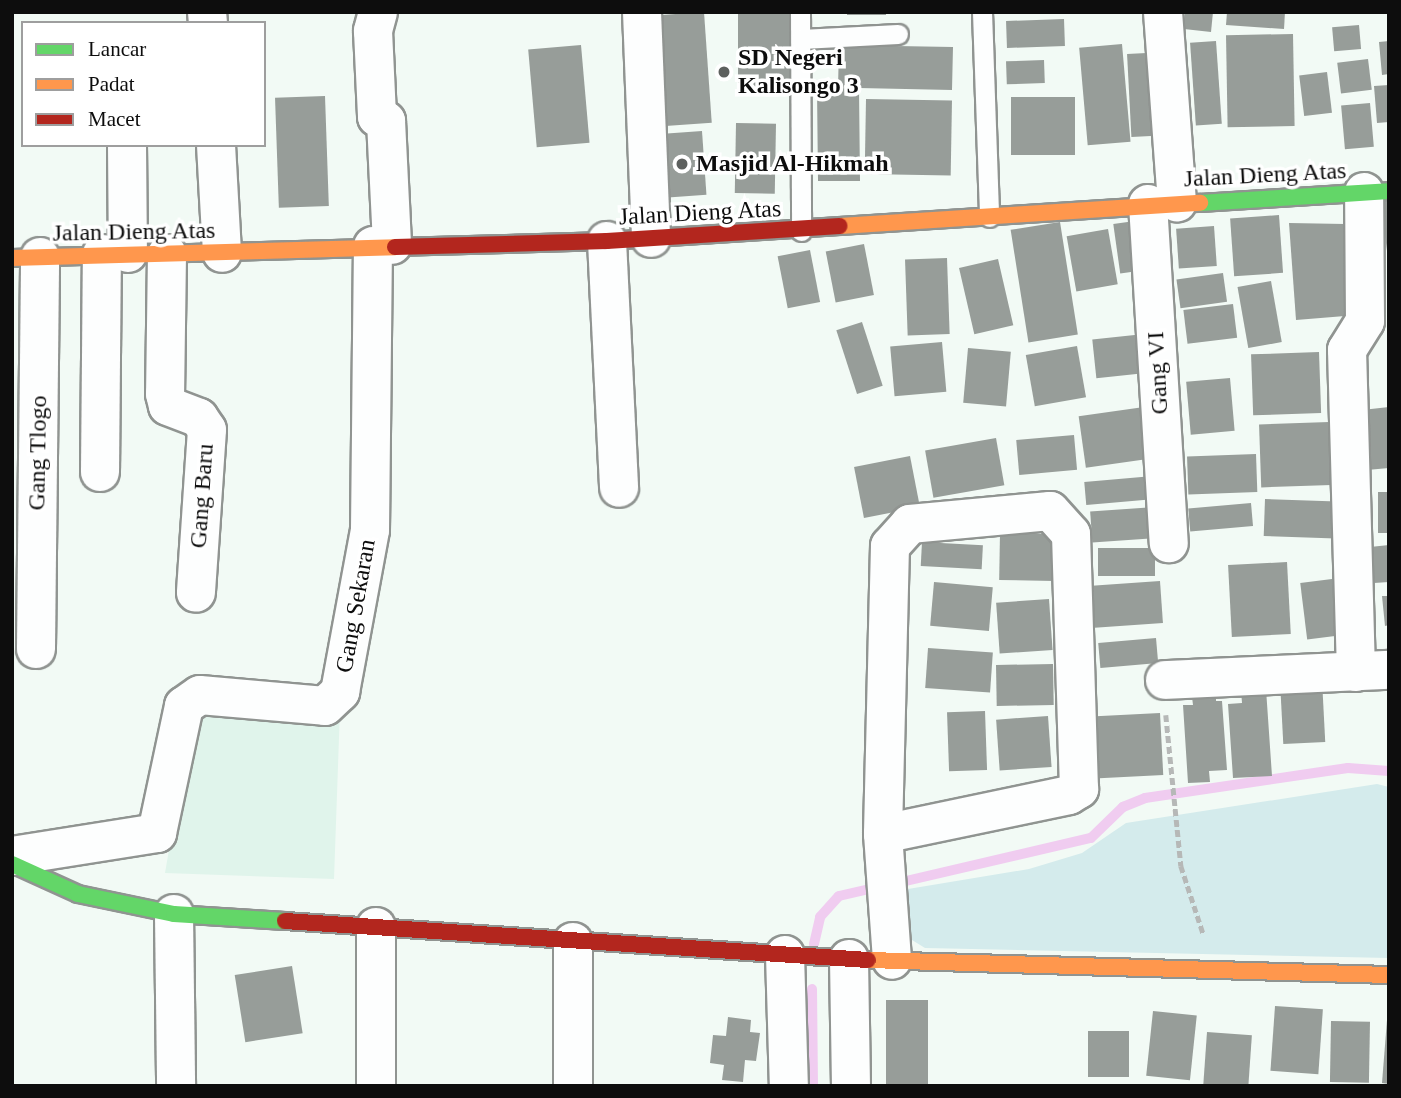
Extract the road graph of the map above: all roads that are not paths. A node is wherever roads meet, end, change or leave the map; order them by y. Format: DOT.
graph roads {
  1 [pos="378,12"];
  2 [pos="642,12"];
  3 [pos="800,12"];
  4 [pos="982,12"];
  5 [pos="1163,12"];
  6 [pos="898,34"];
  7 [pos="801,39"];
  8 [pos="127,147"];
  9 [pos="216,147"];
  10 [pos="1376,191"];
  11 [pos="1163,203"];
  12 [pos="989,218"];
  13 [pos="801,231"];
  14 [pos="651,238"];
  15 [pos="607,241"];
  16 [pos="383,245"];
  17 [pos="222,253"];
  18 [pos="115,254"];
  19 [pos="167,254"];
  20 [pos="19,256"];
  21 [pos="100,471"];
  22 [pos="619,488"];
  23 [pos="1169,543"];
  24 [pos="195,593"];
  25 [pos="36,649"];
  26 [pos="1372,671"];
  27 [pos="1165,680"];
  28 [pos="884,843"];
  29 [pos="12,856"];
  30 [pos="12,864"];
  31 [pos="174,914"];
  32 [pos="376,927"];
  33 [pos="573,942"];
  34 [pos="785,955"];
  35 [pos="849,959"];
  36 [pos="892,960"];
  37 [pos="1389,975"];
  38 [pos="176,1086"];
  39 [pos="376,1086"];
  40 [pos="573,1086"];
  41 [pos="789,1086"];
  42 [pos="851,1086"];
  1 -- 16 [label="street"];
  2 -- 14 [label="street"];
  3 -- 7 [label="lane"];
  4 -- 12 [label="lane"];
  5 -- 11 [label="street, Gang VI"];
  6 -- 7 [label="lane"];
  7 -- 13 [label="lane"];
  8 -- 18 [label="street"];
  9 -- 17 [label="street"];
  10 -- 11 [label="street, Jalan Dieng Atas"];
  10 -- 26 [label="street"];
  11 -- 12 [label="street, Jalan Dieng Atas"];
  11 -- 23 [label="street, Gang VI"];
  12 -- 13 [label="street, Jalan Dieng Atas"];
  13 -- 14 [label="street, Jalan Dieng Atas"];
  14 -- 15 [label="street, Jalan Dieng Atas"];
  15 -- 16 [label="street, Jalan Dieng Atas"];
  15 -- 22 [label="street"];
  16 -- 17 [label="street, Jalan Dieng Atas"];
  16 -- 29 [label="street, Gang Sekaran"];
  17 -- 19 [label="street, Jalan Dieng Atas"];
  18 -- 19 [label="street, Jalan Dieng Atas"];
  18 -- 20 [label="street, Jalan Dieng Atas"];
  18 -- 21 [label="street"];
  19 -- 24 [label="street, Gang Baru"];
  20 -- 25 [label="street, Gang Tlogo"];
  26 -- 27 [label="street"];
  28 -- 28 [label="street"];
  28 -- 36 [label="street"];
  30 -- 31 [label="street"];
  31 -- 32 [label="street"];
  31 -- 38 [label="street"];
  32 -- 33 [label="street"];
  32 -- 39 [label="street"];
  33 -- 34 [label="street"];
  33 -- 40 [label="street"];
  34 -- 35 [label="street"];
  34 -- 41 [label="street"];
  35 -- 36 [label="street"];
  35 -- 42 [label="street"];
  36 -- 37 [label="street"];
}
